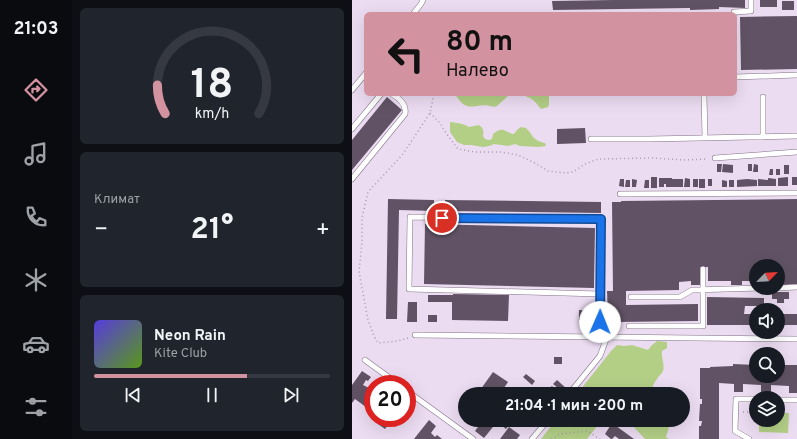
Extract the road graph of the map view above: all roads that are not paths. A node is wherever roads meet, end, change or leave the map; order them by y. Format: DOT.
graph roads {
  1 [pos="423,0"];
  2 [pos="751,0"];
  3 [pos="415,12"];
  4 [pos="737,12"];
  5 [pos="364,75"];
  6 [pos="797,75"];
  7 [pos="737,77"];
  8 [pos="352,90"];
  9 [pos="379,96"];
  10 [pos="395,96"];
  11 [pos="704,96"];
  12 [pos="763,97"];
  13 [pos="352,129"];
  14 [pos="797,136"];
  15 [pos="763,137"];
  16 [pos="705,138"];
  17 [pos="590,139"];
  18 [pos="797,152"];
  19 [pos="715,158"];
  20 [pos="352,179"];
  21 [pos="797,193"];
  22 [pos="620,194"];
  23 [pos="703,270"];
  24 [pos="797,287"];
  25 [pos="749,288"];
  26 [pos="785,288"];
  27 [pos="703,289"];
  28 [pos="600,294"];
  29 [pos="631,297"];
  30 [pos="629,326"];
  31 [pos="415,335"];
  32 [pos="600,337"];
  33 [pos="607,337"];
  34 [pos="797,339"];
  35 [pos="365,360"];
  36 [pos="386,375"];
  37 [pos="575,387"];
  38 [pos="416,398"];
  39 [pos="749,399"];
  40 [pos="785,400"];
  41 [pos="797,400"];
  42 [pos="542,427"];
  43 [pos="473,439"];
  44 [pos="532,439"];
  45 [pos="749,439"];
  1 -- 3 [label="lane"];
  2 -- 4 [label="lane"];
  5 -- 8 [label="lane"];
  6 -- 7 [label="lane"];
  9 -- 13 [label="lane"];
  10 -- 20 [label="lane"];
  11 -- 16 [label="lane"];
  12 -- 15 [label="lane"];
  14 -- 15 [label="lane"];
  15 -- 16 [label="lane"];
  16 -- 17 [label="lane"];
  18 -- 19 [label="lane"];
  21 -- 22 [label="lane"];
  23 -- 27 [label="lane"];
  24 -- 26 [label="lane"];
  25 -- 27 [label="lane"];
  27 -- 29 [label="lane"];
  27 -- 30 [label="lane"];
  28 -- 28 [label="lane"];
  28 -- 32 [label="lane"];
  31 -- 32 [label="lane"];
  32 -- 33 [label="lane"];
  33 -- 34 [label="lane"];
  33 -- 37 [label="lane"];
  35 -- 36 [label="lane"];
  38 -- 43 [label="lane"];
  39 -- 45 [label="lane"];
  40 -- 41 [label="lane"];
  42 -- 44 [label="lane"];
}
